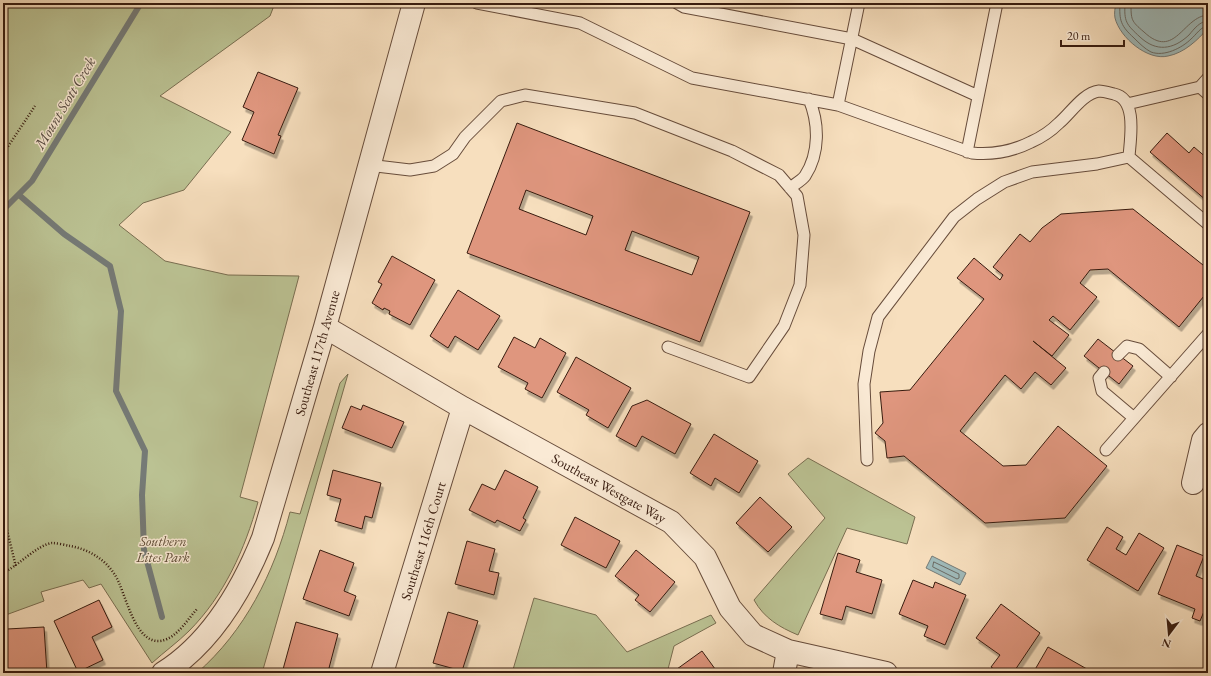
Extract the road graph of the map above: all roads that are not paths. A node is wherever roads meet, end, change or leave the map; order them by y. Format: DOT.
graph roads {
  1 [pos="414,3"];
  2 [pos="477,3"];
  3 [pos="677,3"];
  4 [pos="859,3"];
  5 [pos="997,3"];
  6 [pos="493,5"];
  7 [pos="852,39"];
  8 [pos="1208,78"];
  9 [pos="1204,91"];
  10 [pos="978,96"];
  11 [pos="809,99"];
  12 [pos="838,104"];
  13 [pos="1127,104"];
  14 [pos="967,152"];
  15 [pos="1129,157"];
  16 [pos="368,165"];
  17 [pos="790,188"];
  18 [pos="1208,224"];
  19 [pos="325,327"];
  20 [pos="1208,334"];
  21 [pos="668,347"];
  22 [pos="1118,355"];
  23 [pos="1104,372"];
  24 [pos="1171,377"];
  25 [pos="464,408"];
  26 [pos="1134,418"];
  27 [pos="1208,434"];
  28 [pos="1106,450"];
  29 [pos="868,460"];
  30 [pos="1193,483"];
  31 [pos="788,652"];
  32 [pos="163,673"];
  33 [pos="382,673"];
  34 [pos="784,673"];
  35 [pos="886,673"];
  1 -- 16 [label="street, Southeast 117th Avenue"];
  2 -- 6 [label="lane"];
  3 -- 7 [label="lane"];
  4 -- 7 [label="lane"];
  5 -- 10 [label="lane"];
  6 -- 11 [label="lane"];
  7 -- 10 [label="lane"];
  7 -- 12 [label="lane"];
  8 -- 9 [label="lane"];
  9 -- 13 [label="lane"];
  10 -- 14 [label="lane"];
  11 -- 12 [label="lane"];
  11 -- 17 [label="lane"];
  12 -- 14 [label="lane"];
  13 -- 14 [label="lane"];
  13 -- 15 [label="lane"];
  15 -- 18 [label="lane"];
  15 -- 29 [label="lane"];
  16 -- 17 [label="lane"];
  16 -- 19 [label="street, Southeast 117th Avenue"];
  17 -- 21 [label="lane"];
  19 -- 25 [label="street, Southeast Westgate Way"];
  19 -- 32 [label="street, Southeast 117th Avenue"];
  20 -- 24 [label="lane"];
  22 -- 24 [label="lane"];
  23 -- 26 [label="lane"];
  24 -- 26 [label="lane"];
  25 -- 31 [label="street, Southeast Westgate Way"];
  25 -- 33 [label="street, Southeast 116th Court"];
  26 -- 28 [label="lane"];
  27 -- 30 [label="street"];
  31 -- 34 [label="street"];
  31 -- 35 [label="street, Southeast Westgate Way"];
}
